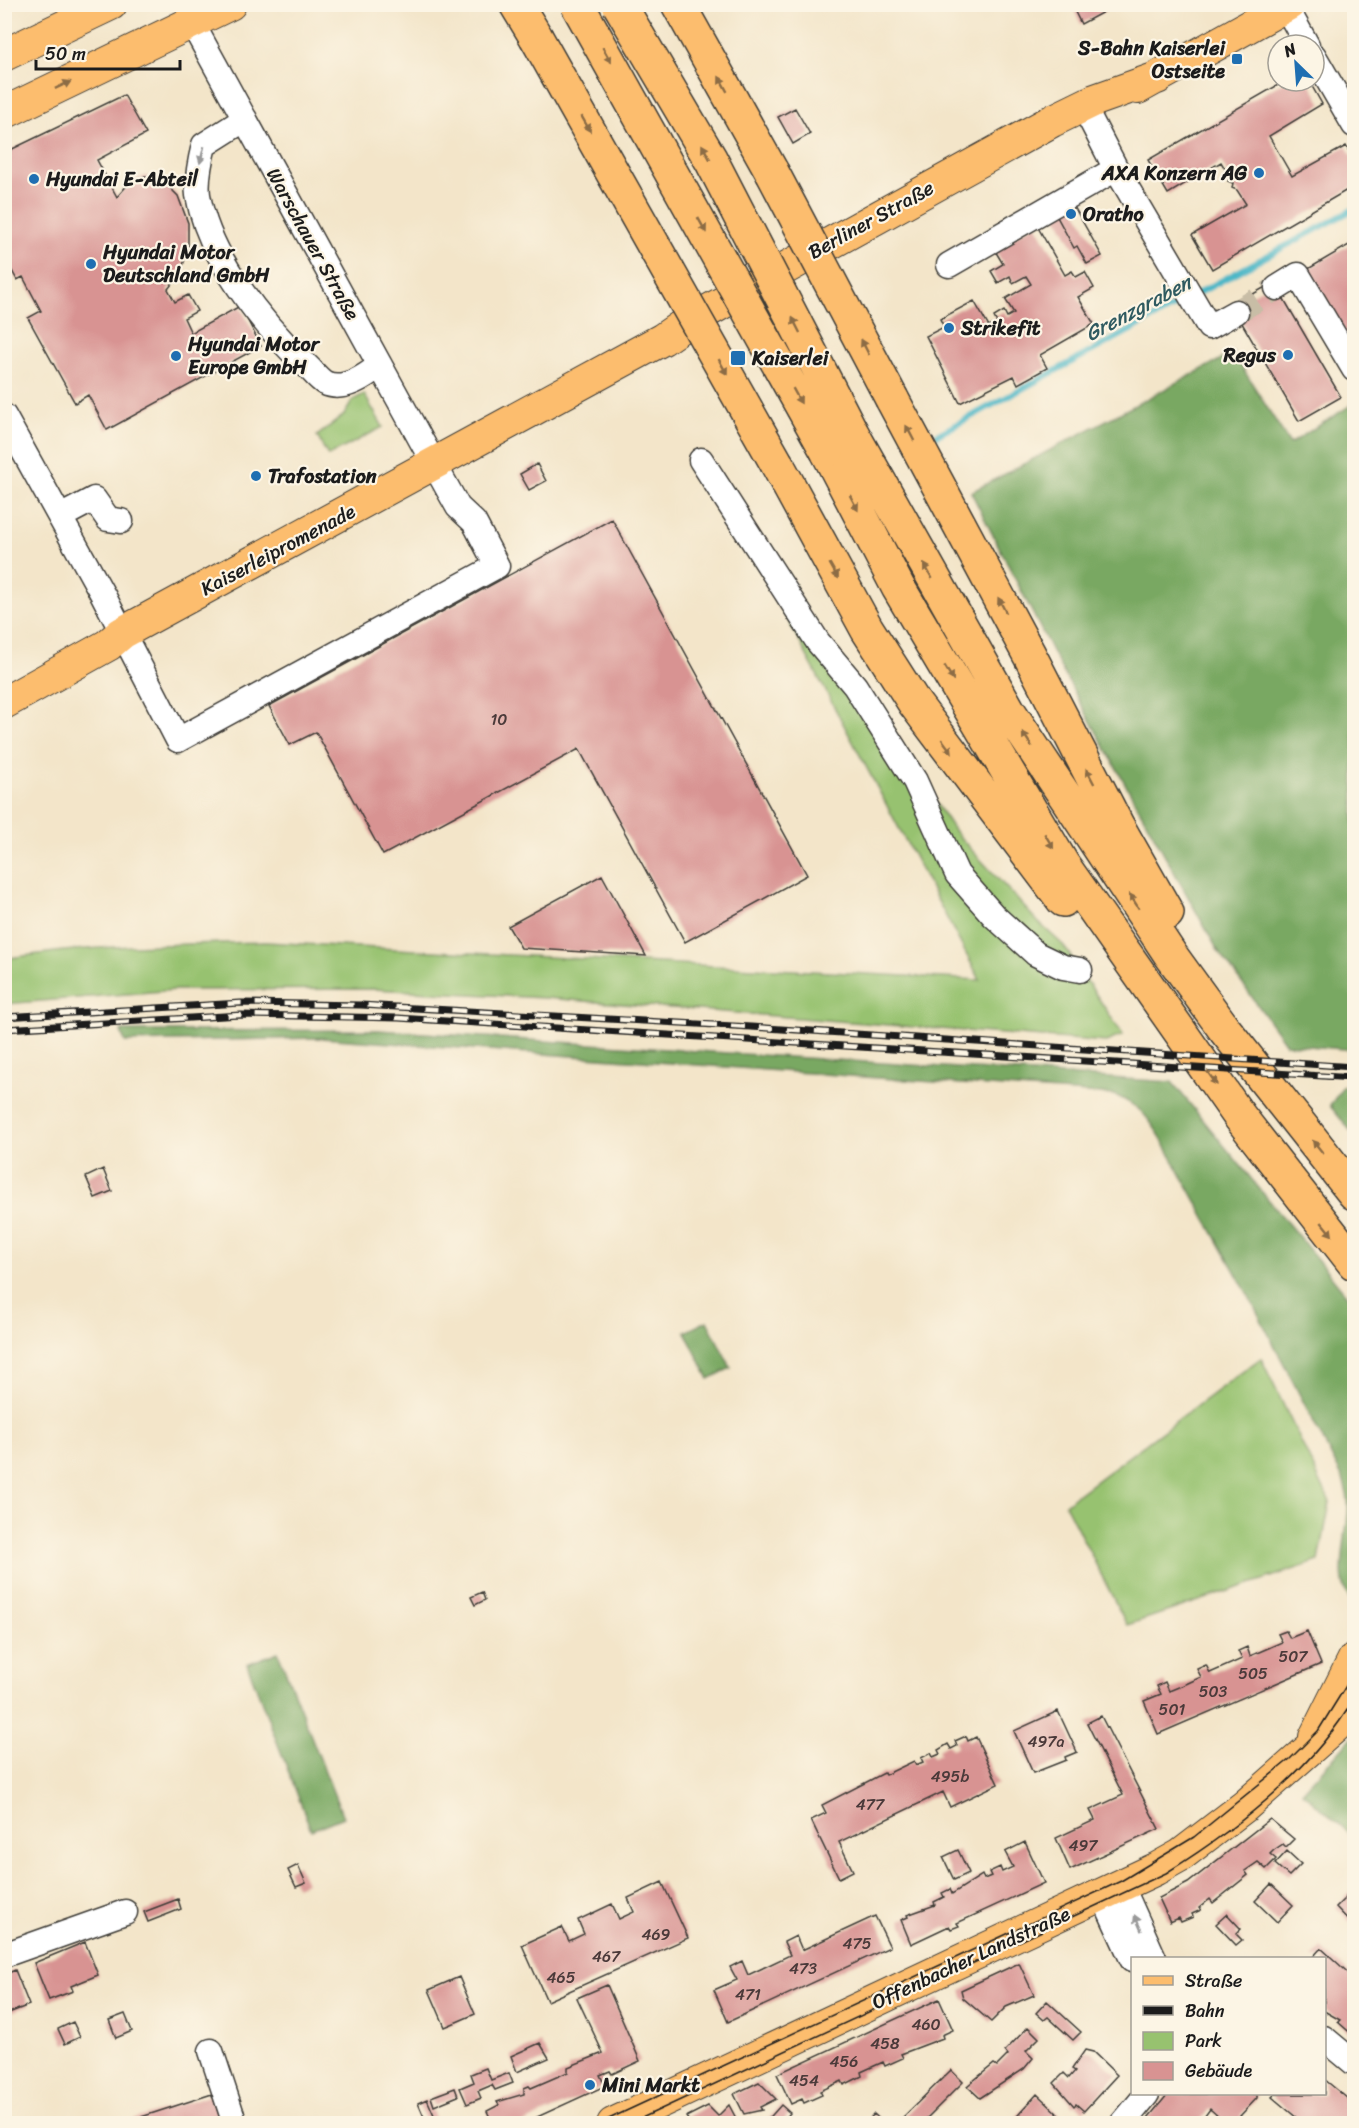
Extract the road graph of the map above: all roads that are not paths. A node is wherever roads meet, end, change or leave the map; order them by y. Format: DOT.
graph roads {
  1 [pos="111,4"];
  2 [pos="230,4"];
  3 [pos="577,4"];
  4 [pos="619,4"];
  5 [pos="678,4"];
  6 [pos="1287,6"];
  7 [pos="521,15"];
  8 [pos="192,23"];
  9 [pos="1301,33"];
  10 [pos="4,54"];
  11 [pos="1326,77"];
  12 [pos="1085,110"];
  13 [pos="4,112"];
  14 [pos="244,119"];
  15 [pos="1354,125"];
  16 [pos="1116,169"];
  17 [pos="949,264"];
  18 [pos="1277,288"];
  19 [pos="1236,312"];
  20 [pos="380,365"];
  21 [pos="1354,369"];
  22 [pos="4,417"];
  23 [pos="839,442"];
  24 [pos="701,460"];
  25 [pos="434,465"];
  26 [pos="60,517"];
  27 [pos="121,520"];
  28 [pos="122,633"];
  29 [pos="4,688"];
  30 [pos="4,703"];
  31 [pos="1080,970"];
  32 [pos="1216,1018"];
  33 [pos="1184,1039"];
  34 [pos="1354,1193"];
  35 [pos="1354,1263"];
  36 [pos="1354,1659"];
  37 [pos="1354,1710"];
  38 [pos="1306,1753"];
  39 [pos="1113,1891"];
  40 [pos="125,1912"];
  41 [pos="4,1954"];
  42 [pos="1131,1957"];
  43 [pos="1153,1957"];
  44 [pos="1326,2040"];
  45 [pos="211,2051"];
  46 [pos="1354,2063"];
  47 [pos="1146,2095"];
  48 [pos="235,2124"];
  49 [pos="613,2124"];
  50 [pos="1122,2124"];
  1 -- 10 [label="main road"];
  2 -- 8 [label="main road"];
  3 -- 23 [label="highway, one-way, bridge"];
  23 -- 4 [label="highway, one-way, bridge"];
  32 -- 5 [label="highway, one-way, bridge"];
  6 -- 9 [label="street"];
  6 -- 12 [label="main road, Berliner Straße"];
  7 -- 33 [label="highway, one-way, bridge"];
  13 -- 8 [label="main road, one-way"];
  8 -- 14 [label="street, Warschauer Straße"];
  11 -- 15 [label="street"];
  12 -- 16 [label="street"];
  12 -- 25 [label="main road, Berliner Straße"];
  14 -- 20 [label="street, Warschauer Straße"];
  14 -- 20 [label="street, one-way"];
  16 -- 17 [label="street"];
  16 -- 19 [label="street"];
  18 -- 21 [label="street"];
  20 -- 25 [label="street, Warschauer Straße"];
  22 -- 26 [label="street"];
  32 -- 23 [label="highway, one-way"];
  23 -- 33 [label="highway, one-way"];
  24 -- 31 [label="street"];
  25 -- 28 [label="main road, Kaiserleipromenade"];
  25 -- 28 [label="street, Warschauer Straße"];
  26 -- 27 [label="street"];
  26 -- 28 [label="street"];
  28 -- 29 [label="main road, Kaiserleipromenade"];
  28 -- 30 [label="main road, Kaiserleipromenade"];
  34 -- 32 [label="highway, one-way"];
  33 -- 35 [label="highway, one-way"];
  36 -- 38 [label="main road, Offenbacher Landstraße"];
  37 -- 38 [label="main road, Offenbacher Landstraße"];
  38 -- 39 [label="main road, Offenbacher Landstraße"];
  39 -- 42 [label="street"];
  43 -- 39 [label="street, one-way"];
  39 -- 49 [label="main road, Offenbacher Landstraße"];
  40 -- 41 [label="street"];
  44 -- 46 [label="street"];
  45 -- 48 [label="street"];
  47 -- 50 [label="street"];
}
